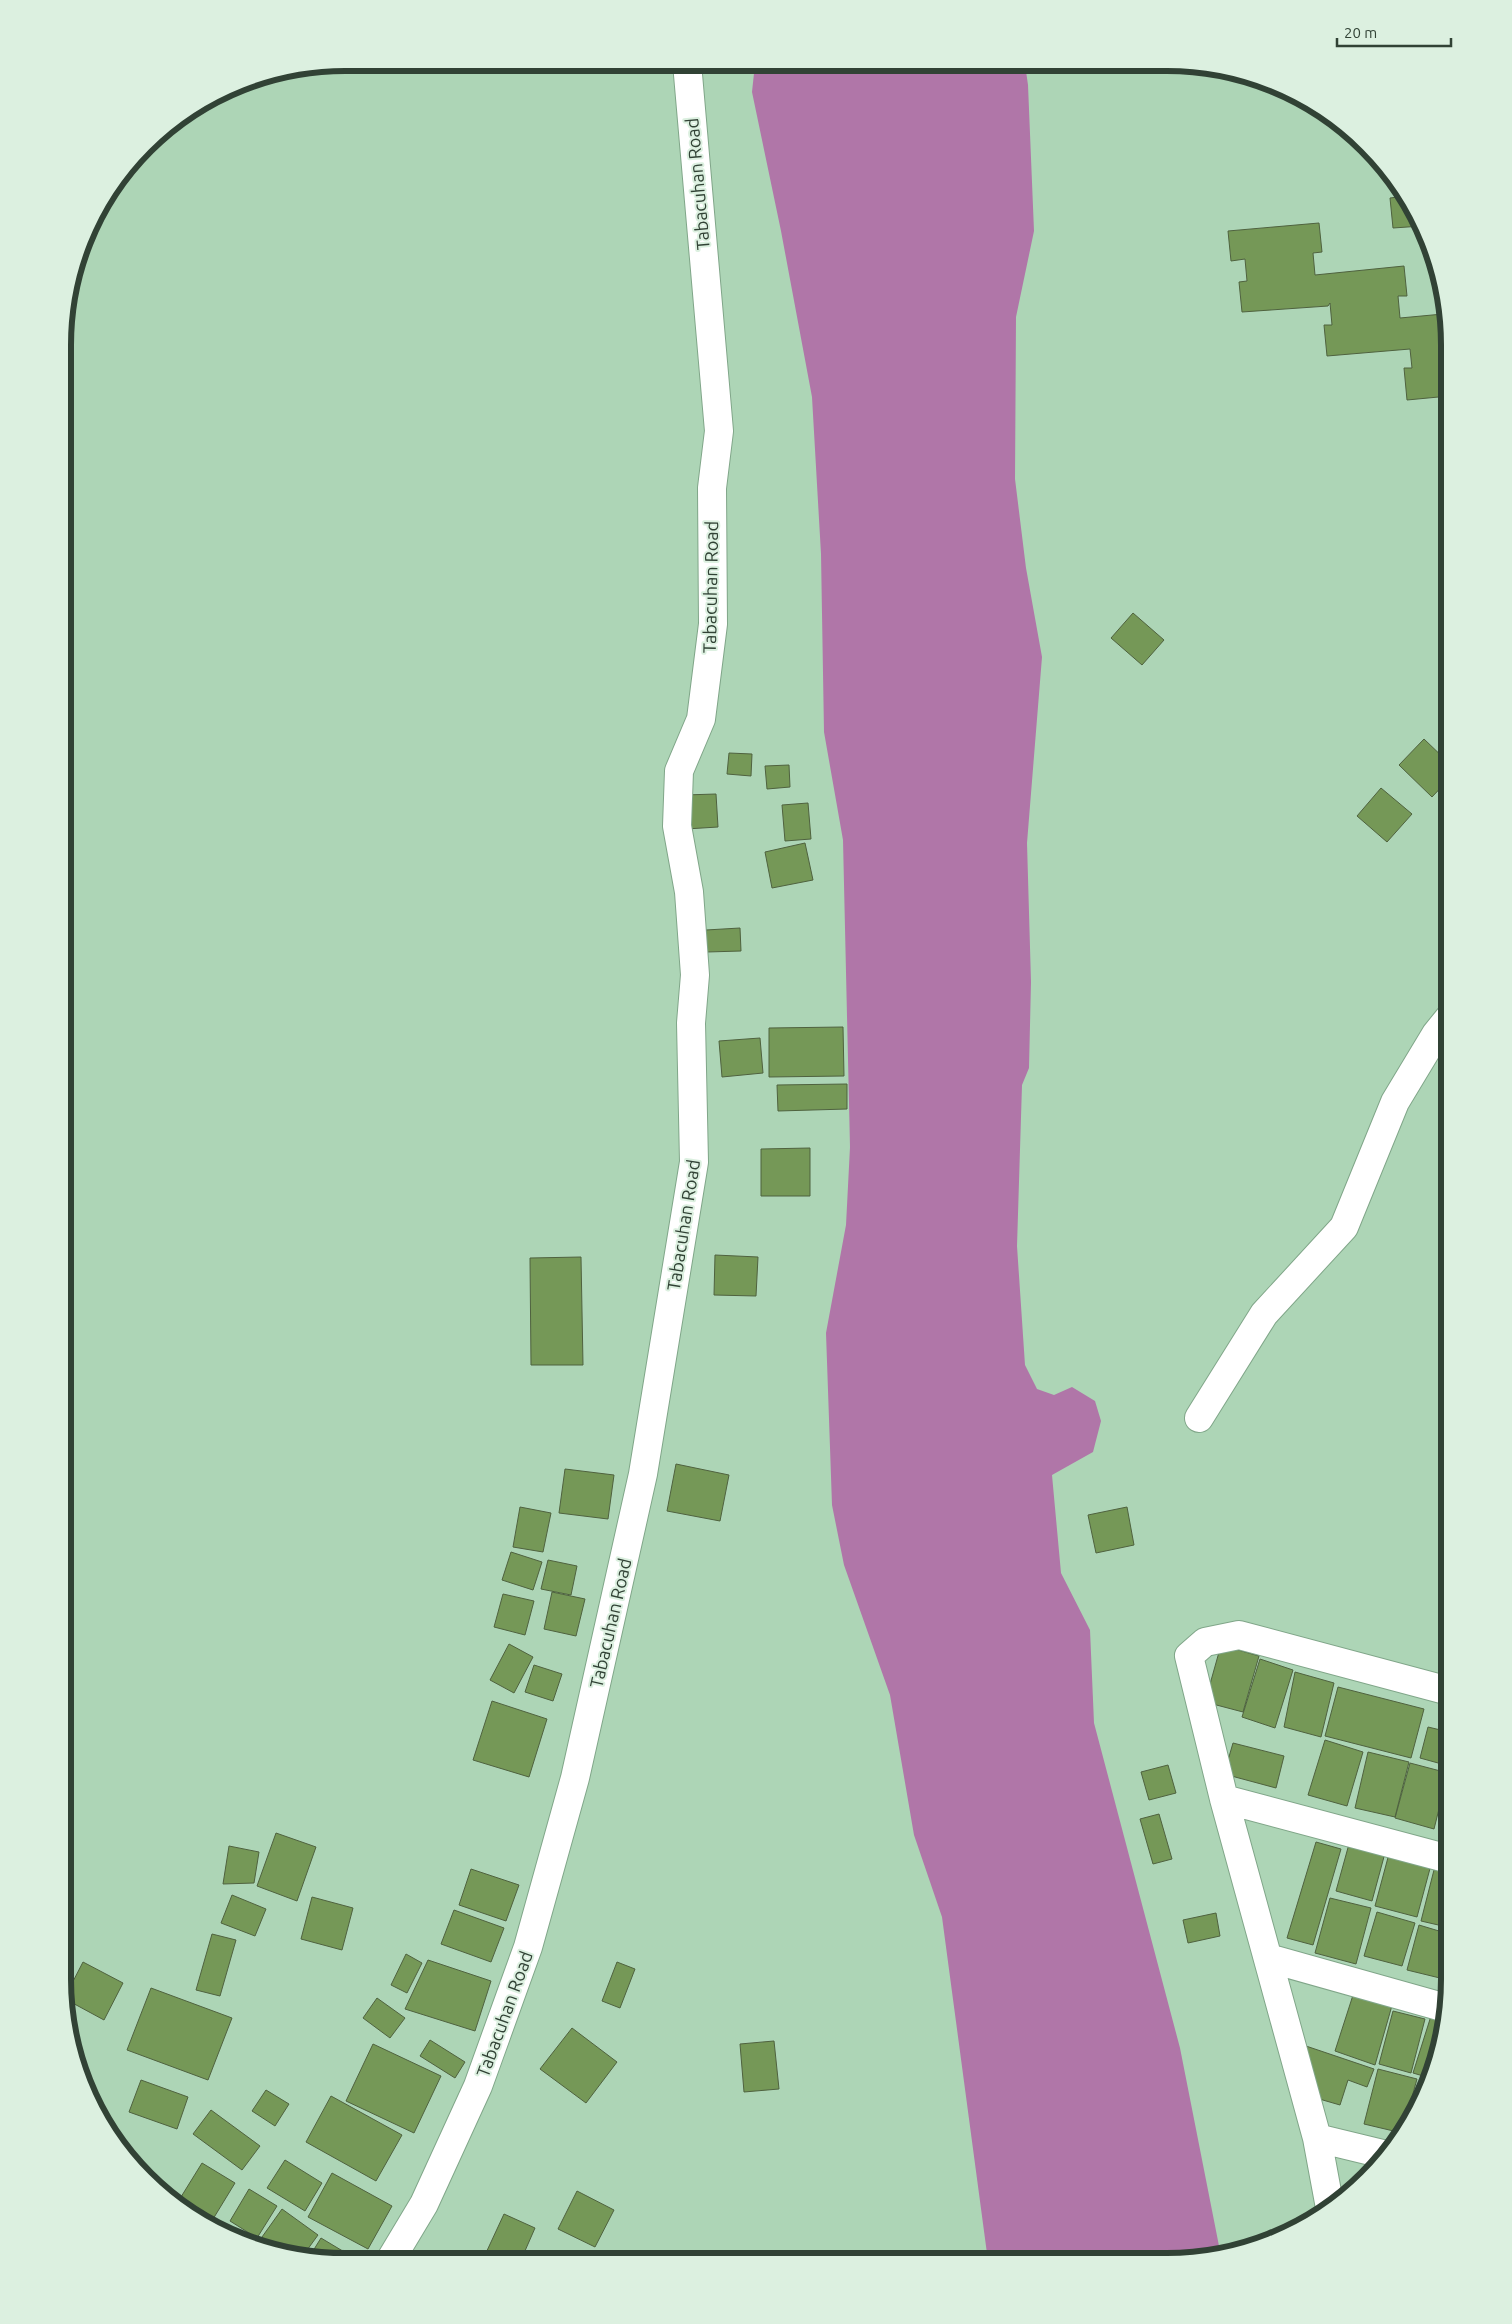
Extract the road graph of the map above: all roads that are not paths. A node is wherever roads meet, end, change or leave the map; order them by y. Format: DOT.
graph roads {
  1 [pos="688,71"];
  2 [pos="1441,1028"];
  3 [pos="1199,1418"];
  4 [pos="1441,1689"];
  5 [pos="1224,1799"];
  6 [pos="1441,1857"];
  7 [pos="1268,1958"];
  8 [pos="1439,2006"];
  9 [pos="1316,2138"];
  10 [pos="1378,2153"];
  11 [pos="1328,2200"];
  12 [pos="395,2253"];
  1 -- 12 [label="street, Tabacuhan Road"];
  2 -- 3 [label="street"];
  4 -- 5 [label="street"];
  5 -- 6 [label="street"];
  5 -- 7 [label="street"];
  7 -- 8 [label="street"];
  7 -- 9 [label="street"];
  9 -- 10 [label="street"];
  9 -- 11 [label="street"];
}
